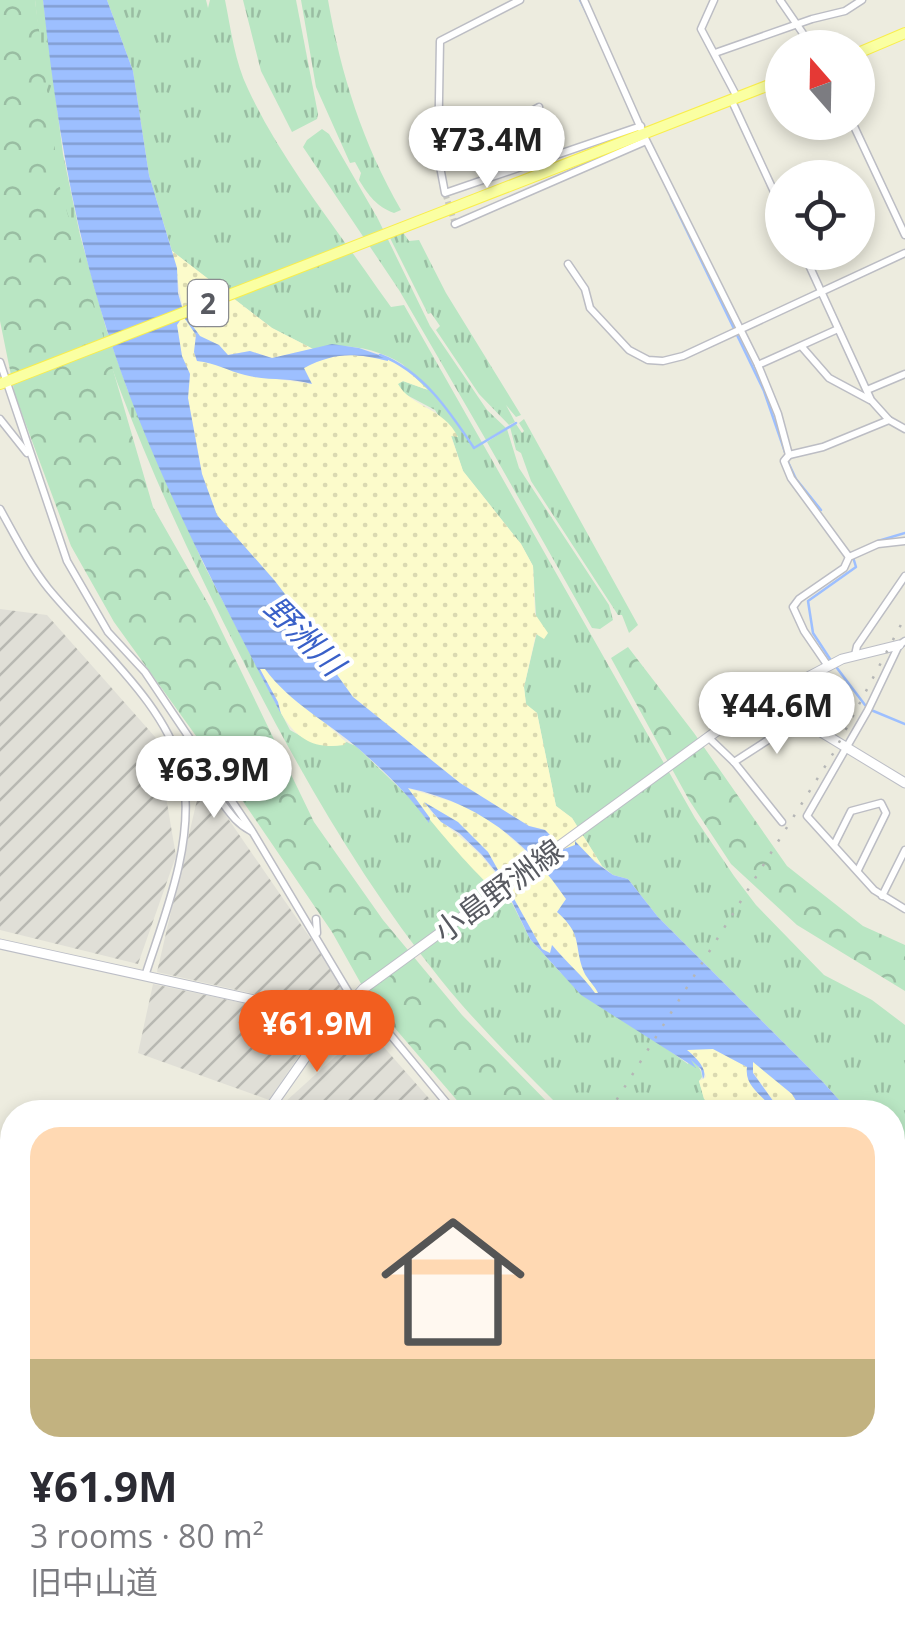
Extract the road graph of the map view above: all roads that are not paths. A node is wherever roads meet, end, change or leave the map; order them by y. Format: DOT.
graph roads {
  1 [pos="520,0"];
  2 [pos="584,0"];
  3 [pos="714,0"];
  4 [pos="780,0"];
  5 [pos="862,0"];
  6 [pos="797,24"];
  7 [pos="801,30"];
  8 [pos="905,34"];
  9 [pos="875,46"];
  10 [pos="715,54"];
  11 [pos="765,86"];
  12 [pos="734,98"];
  13 [pos="539,107"];
  14 [pos="644,133"];
  15 [pos="860,140"];
  16 [pos="471,146"];
  17 [pos="765,170"];
  18 [pos="455,224"];
  19 [pos="905,235"];
  20 [pos="905,254"];
  21 [pos="568,264"];
  22 [pos="812,270"];
  23 [pos="822,292"];
  24 [pos="838,329"];
  25 [pos="737,331"];
  26 [pos="802,347"];
  27 [pos="0,362"];
  28 [pos="758,366"];
  29 [pos="905,374"];
  30 [pos="5,382"];
  31 [pos="867,390"];
  32 [pos="871,400"];
  33 [pos="0,419"];
  34 [pos="889,420"];
  35 [pos="905,429"];
  36 [pos="790,456"];
  37 [pos="30,458"];
  38 [pos="0,509"];
  39 [pos="905,540"];
  40 [pos="851,556"];
  41 [pos="905,576"];
  42 [pos="902,643"];
  43 [pos="854,654"];
  44 [pos="831,664"];
  45 [pos="770,701"];
  46 [pos="799,720"];
  47 [pos="705,739"];
  48 [pos="845,748"];
  49 [pos="734,762"];
  50 [pos="184,780"];
  51 [pos="905,783"];
  52 [pos="782,822"];
  53 [pos="252,831"];
  54 [pos="834,844"];
  55 [pos="905,850"];
  56 [pos="858,870"];
  57 [pos="882,896"];
  58 [pos="905,909"];
  59 [pos="316,919"];
  60 [pos="318,939"];
  61 [pos="0,944"];
  62 [pos="144,977"];
  63 [pos="352,998"];
  64 [pos="336,1018"];
  65 [pos="276,1100"];
  66 [pos="444,1100"];
  1 -- 14 [label="street"];
  2 -- 14 [label="street"];
  3 -- 10 [label="street"];
  4 -- 6 [label="street"];
  5 -- 6 [label="street"];
  6 -- 7 [label="street"];
  6 -- 10 [label="street"];
  8 -- 9 [label="main road"];
  10 -- 12 [label="street"];
  11 -- 12 [label="main road, 2"];
  12 -- 14 [label="main road, 2"];
  12 -- 17 [label="street"];
  13 -- 16 [label="street"];
  14 -- 18 [label="street"];
  14 -- 25 [label="street"];
  14 -- 30 [label="main road, 2"];
  15 -- 19 [label="street"];
  20 -- 23 [label="street"];
  21 -- 25 [label="street"];
  22 -- 23 [label="street"];
  23 -- 24 [label="street"];
  23 -- 25 [label="street"];
  24 -- 26 [label="street"];
  24 -- 31 [label="street"];
  25 -- 28 [label="street"];
  26 -- 28 [label="street"];
  26 -- 32 [label="street"];
  27 -- 30 [label="street"];
  28 -- 36 [label="street"];
  29 -- 31 [label="street"];
  30 -- 37 [label="street"];
  31 -- 32 [label="street"];
  32 -- 34 [label="street"];
  33 -- 37 [label="street"];
  34 -- 35 [label="street"];
  34 -- 36 [label="street"];
  36 -- 40 [label="street"];
  37 -- 53 [label="street"];
  38 -- 50 [label="street"];
  39 -- 40 [label="street"];
  40 -- 44 [label="street"];
  41 -- 43 [label="street"];
  42 -- 43 [label="main road, 小島野洲線"];
  42 -- 48 [label="street"];
  43 -- 44 [label="main road, 小島野洲線"];
  44 -- 45 [label="main road, 小島野洲線"];
  45 -- 46 [label="main road"];
  45 -- 47 [label="main road, 小島野洲線"];
  46 -- 48 [label="main road"];
  46 -- 49 [label="street"];
  47 -- 49 [label="street"];
  47 -- 63 [label="main road, 小島野洲線"];
  48 -- 51 [label="main road"];
  48 -- 54 [label="street"];
  49 -- 52 [label="street"];
  50 -- 53 [label="street"];
  50 -- 62 [label="street"];
  53 -- 60 [label="street"];
  54 -- 56 [label="street"];
  54 -- 56 [label="street"];
  55 -- 57 [label="street"];
  56 -- 57 [label="street"];
  57 -- 58 [label="street"];
  59 -- 60 [label="street"];
  60 -- 63 [label="street"];
  61 -- 62 [label="main road"];
  62 -- 64 [label="main road"];
  63 -- 64 [label="main road, 小島野洲線"];
  63 -- 66 [label="street"];
  64 -- 65 [label="main road, 小島野洲線"];
}
